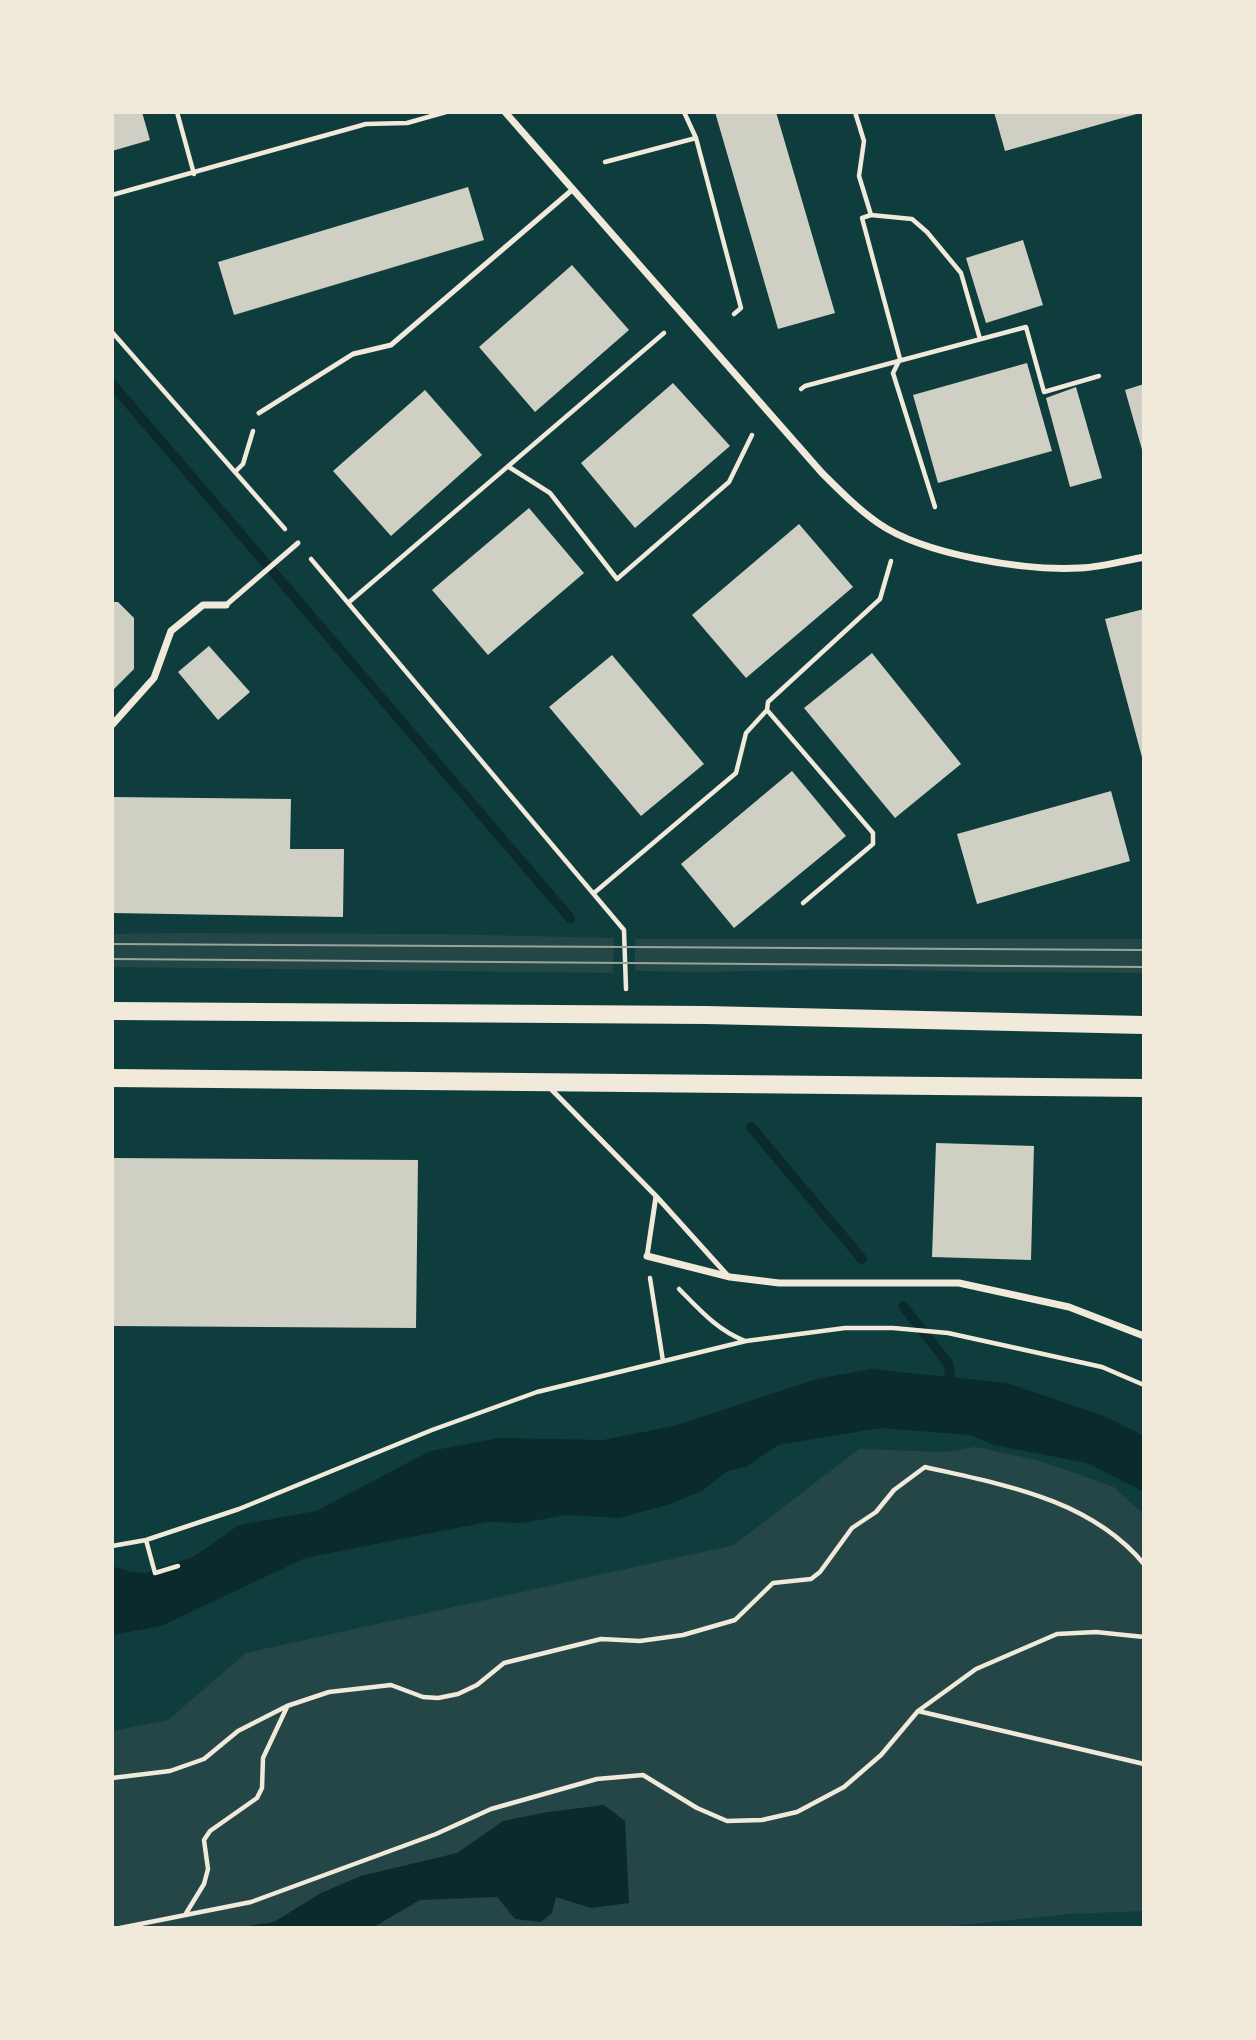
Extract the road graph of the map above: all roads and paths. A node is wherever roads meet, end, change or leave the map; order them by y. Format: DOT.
graph roads {
  1 [pos="177,112"];
  2 [pos="446,112"];
  3 [pos="505,112"];
  4 [pos="684,112"];
  5 [pos="855,112"];
  6 [pos="696,138"];
  7 [pos="606,162"];
  8 [pos="194,174"];
  9 [pos="572,190"];
  10 [pos="112,195"];
  11 [pos="871,215"];
  12 [pos="734,314"];
  13 [pos="112,332"];
  14 [pos="664,333"];
  15 [pos="980,339"];
  16 [pos="900,359"];
  17 [pos="1099,376"];
  18 [pos="801,389"];
  19 [pos="259,413"];
  20 [pos="752,435"];
  21 [pos="509,467"];
  22 [pos="235,472"];
  23 [pos="934,507"];
  24 [pos="298,543"];
  25 [pos="1144,557"];
  26 [pos="891,561"];
  27 [pos="348,603"];
  28 [pos="226,605"];
  29 [pos="766,710"];
  30 [pos="112,725"];
  31 [pos="594,892"];
  32 [pos="803,903"];
  33 [pos="626,993"];
  34 [pos="112,1011"];
  35 [pos="1144,1025"];
  36 [pos="112,1078"];
  37 [pos="543,1081"];
  38 [pos="1144,1088"];
  39 [pos="656,1196"];
  40 [pos="647,1256"];
  41 [pos="730,1277"];
  42 [pos="1144,1336"];
  43 [pos="746,1341"];
  44 [pos="663,1361"];
  45 [pos="1144,1385"];
  46 [pos="146,1540"];
  47 [pos="112,1546"];
  48 [pos="1144,1564"];
  49 [pos="178,1566"];
  50 [pos="1144,1637"];
  51 [pos="287,1706"];
  52 [pos="918,1711"];
  53 [pos="1144,1764"];
  54 [pos="112,1778"];
  55 [pos="185,1916"];
  56 [pos="120,1928"];
  1 -- 8 [label="path"];
  2 -- 8 [label="path"];
  3 -- 9 [label="street"];
  4 -- 6 [label="path"];
  5 -- 11 [label="path"];
  6 -- 7 [label="path"];
  6 -- 12 [label="path"];
  8 -- 10 [label="path"];
  9 -- 19 [label="lane"];
  9 -- 25 [label="street"];
  11 -- 15 [label="path"];
  11 -- 16 [label="path"];
  13 -- 22 [label="path"];
  14 -- 21 [label="path"];
  15 -- 16 [label="path"];
  15 -- 17 [label="path"];
  16 -- 18 [label="path"];
  16 -- 23 [label="path"];
  19 -- 22 [label="path"];
  20 -- 21 [label="path"];
  21 -- 27 [label="path"];
  22 -- 24 [label="path"];
  24 -- 27 [label="path"];
  24 -- 28 [label="lane"];
  26 -- 29 [label="path"];
  27 -- 31 [label="path"];
  28 -- 30 [label="street"];
  29 -- 31 [label="path"];
  29 -- 32 [label="path"];
  31 -- 33 [label="path"];
  34 -- 35 [label="main road"];
  36 -- 37 [label="main road"];
  37 -- 38 [label="main road"];
  37 -- 39 [label="lane"];
  39 -- 40 [label="lane"];
  39 -- 41 [label="lane"];
  40 -- 41 [label="street"];
  40 -- 43 [label="path"];
  40 -- 44 [label="path"];
  41 -- 42 [label="street"];
  43 -- 44 [label="path"];
  43 -- 45 [label="path"];
  44 -- 46 [label="path"];
  46 -- 47 [label="path"];
  46 -- 49 [label="path"];
  48 -- 51 [label="path"];
  50 -- 52 [label="path"];
  51 -- 54 [label="path"];
  51 -- 55 [label="path"];
  52 -- 53 [label="path"];
  52 -- 55 [label="path"];
  55 -- 56 [label="path"];
}
